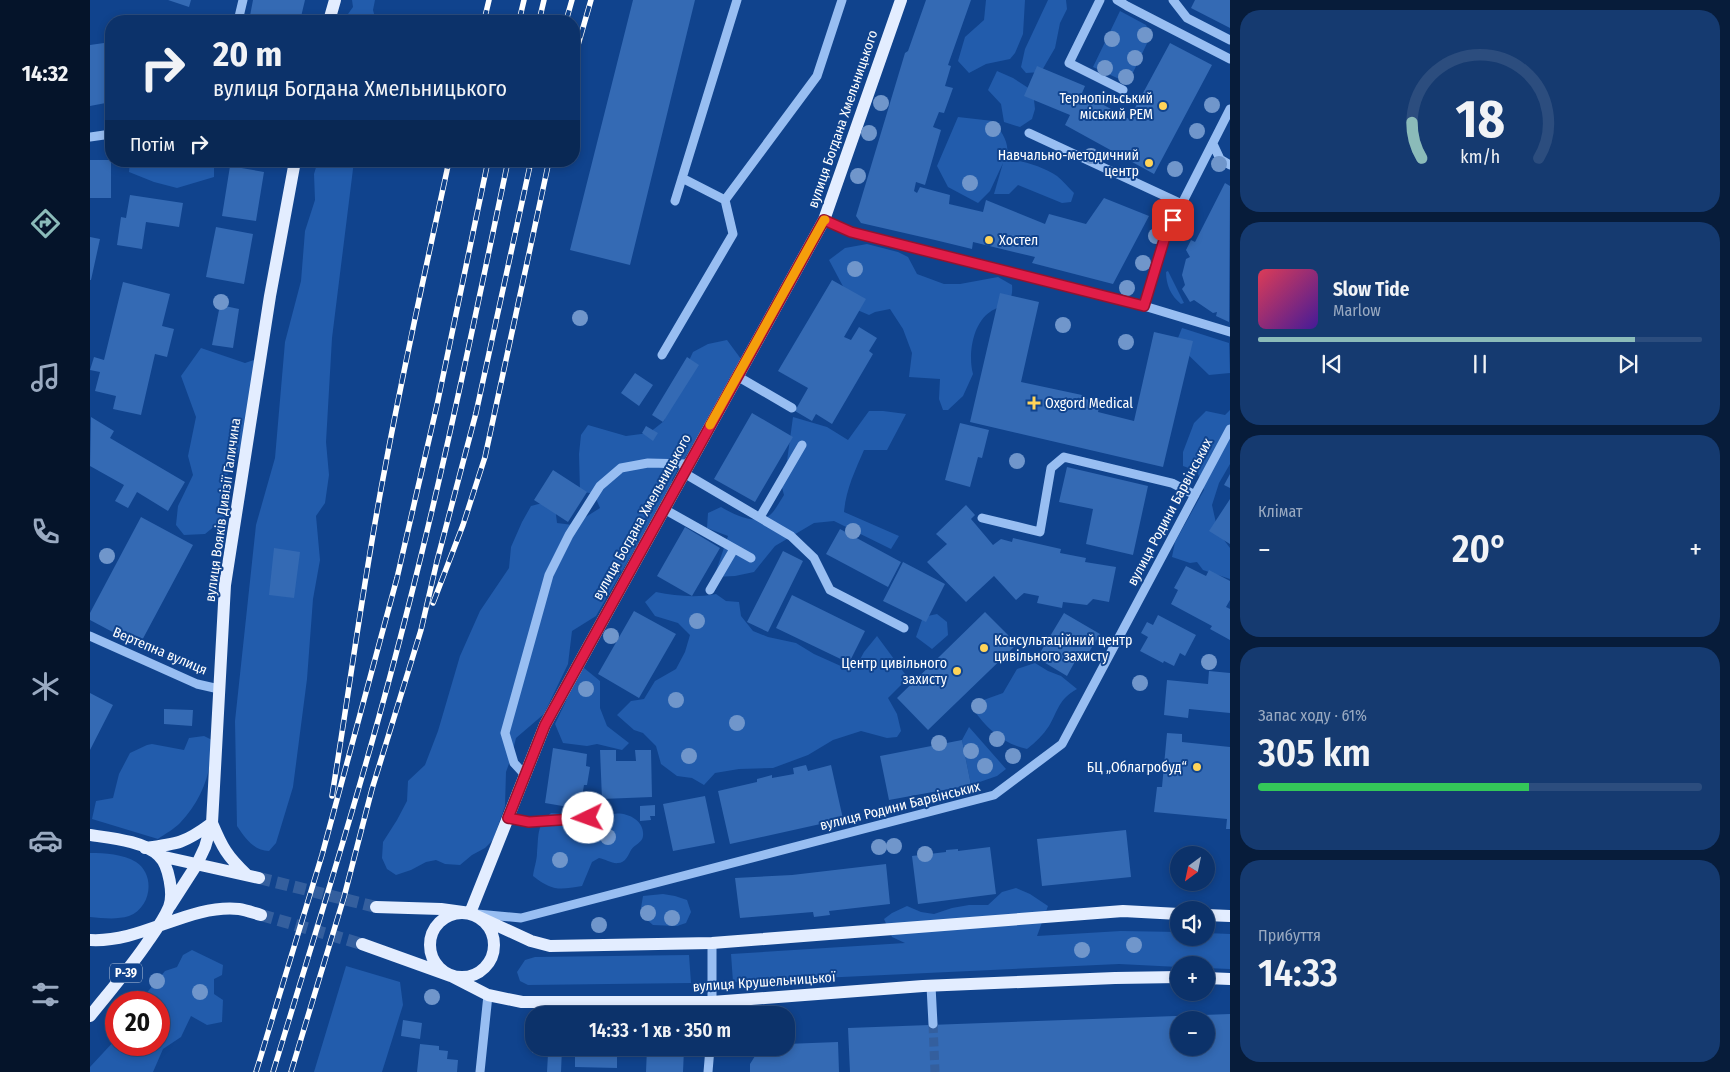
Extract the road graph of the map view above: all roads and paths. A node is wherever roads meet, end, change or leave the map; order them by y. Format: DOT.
graph roads {
  1 [pos="243,0"];
  2 [pos="336,0"];
  3 [pos="738,0"];
  4 [pos="842,0"];
  5 [pos="901,0"];
  6 [pos="1100,0"];
  7 [pos="1117,0"];
  8 [pos="1173,0"];
  9 [pos="239,15"];
  10 [pos="331,15"];
  11 [pos="1230,40"];
  12 [pos="1230,59"];
  13 [pos="1123,90"];
  14 [pos="1230,109"];
  15 [pos="1029,133"];
  16 [pos="105,135"];
  17 [pos="90,137"];
  18 [pos="1213,144"];
  19 [pos="1230,165"];
  20 [pos="294,167"];
  21 [pos="682,178"];
  22 [pos="725,200"];
  23 [pos="675,201"];
  24 [pos="1182,204"];
  25 [pos="824,220"];
  26 [pos="1144,306"];
  27 [pos="1230,332"];
  28 [pos="662,355"];
  29 [pos="737,376"];
  30 [pos="792,408"];
  31 [pos="1230,429"];
  32 [pos="802,444"];
  33 [pos="686,468"];
  34 [pos="1195,495"];
  35 [pos="664,508"];
  36 [pos="760,517"];
  37 [pos="982,518"];
  38 [pos="734,549"];
  39 [pos="750,558"];
  40 [pos="710,590"];
  41 [pos="904,628"];
  42 [pos="90,636"];
  43 [pos="219,688"];
  44 [pos="525,775"];
  45 [pos="590,798"];
  46 [pos="508,818"];
  47 [pos="212,823"];
  48 [pos="90,835"];
  49 [pos="145,848"];
  50 [pos="160,856"];
  51 [pos="197,864"];
  52 [pos="170,906"];
  53 [pos="376,907"];
  54 [pos="470,913"];
  55 [pos="1170,914"];
  56 [pos="261,915"];
  57 [pos="1215,915"];
  58 [pos="1230,916"];
  59 [pos="158,927"];
  60 [pos="90,940"];
  61 [pos="712,943"];
  62 [pos="362,944"];
  63 [pos="451,976"];
  64 [pos="1170,977"];
  65 [pos="1215,978"];
  66 [pos="1230,978"];
  67 [pos="931,986"];
  68 [pos="488,995"];
  69 [pos="712,1002"];
  70 [pos="712,1006"];
  71 [pos="90,1016"];
  72 [pos="934,1024"];
  73 [pos="709,1056"];
  74 [pos="480,1072"];
  75 [pos="708,1072"];
  1 -- 9 [label="street"];
  2 -- 10 [label="main road"];
  3 -- 21 [label="street"];
  4 -- 22 [label="street"];
  5 -- 25 [label="main road, вулиця Богдана Хмельницького"];
  6 -- 13 [label="street"];
  7 -- 12 [label="street"];
  8 -- 11 [label="street"];
  14 -- 18 [label="street"];
  15 -- 24 [label="street"];
  16 -- 17 [label="street"];
  18 -- 19 [label="street"];
  18 -- 24 [label="street"];
  20 -- 43 [label="main road, вулиця Вояків Дивізії Галичина"];
  21 -- 22 [label="street"];
  21 -- 23 [label="street"];
  22 -- 28 [label="street"];
  24 -- 26 [label="street"];
  25 -- 26 [label="street"];
  25 -- 29 [label="main road, вулиця Богдана Хмельницького"];
  26 -- 27 [label="street"];
  29 -- 30 [label="street"];
  29 -- 33 [label="main road, вулиця Богдана Хмельницького"];
  31 -- 34 [label="street, вулиця Родини Барвінських"];
  32 -- 36 [label="street"];
  33 -- 35 [label="main road, вулиця Богдана Хмельницького"];
  33 -- 36 [label="street"];
  33 -- 44 [label="street"];
  34 -- 37 [label="street"];
  34 -- 54 [label="street, вулиця Родини Барвінських"];
  35 -- 38 [label="street"];
  35 -- 44 [label="main road, вулиця Богдана Хмельницького"];
  36 -- 41 [label="street"];
  38 -- 39 [label="street"];
  38 -- 40 [label="street"];
  42 -- 43 [label="street, Вертепна вулиця"];
  43 -- 47 [label="main road, вулиця Вояків Дивізії Галичина"];
  44 -- 46 [label="main road, вулиця Богдана Хмельницького"];
  45 -- 46 [label="street"];
  46 -- 54 [label="main road, вулиця Богдана Хмельницького"];
  47 -- 49 [label="main road"];
  47 -- 51 [label="main road"];
  47 -- 51 [label="main road"];
  48 -- 49 [label="main road"];
  49 -- 50 [label="main road"];
  50 -- 51 [label="main road"];
  50 -- 52 [label="main road"];
  51 -- 52 [label="main road"];
  52 -- 59 [label="main road, Р-39"];
  53 -- 54 [label="main road"];
  54 -- 61 [label="main road"];
  54 -- 63 [label="main road"];
  54 -- 63 [label="main road"];
  55 -- 61 [label="main road"];
  56 -- 59 [label="main road"];
  57 -- 58 [label="main road"];
  59 -- 60 [label="main road"];
  59 -- 71 [label="main road, Р-39"];
  61 -- 69 [label="street"];
  62 -- 63 [label="main road, вулиця Крушельницької"];
  63 -- 68 [label="main road, вулиця Крушельницької"];
  64 -- 67 [label="main road, вулиця Крушельницької"];
  65 -- 66 [label="main road"];
  67 -- 69 [label="main road, вулиця Крушельницької"];
  67 -- 72 [label="street"];
  68 -- 69 [label="main road, вулиця Крушельницької"];
  68 -- 74 [label="street"];
  69 -- 70 [label="street"];
  73 -- 75 [label="street"];
}
